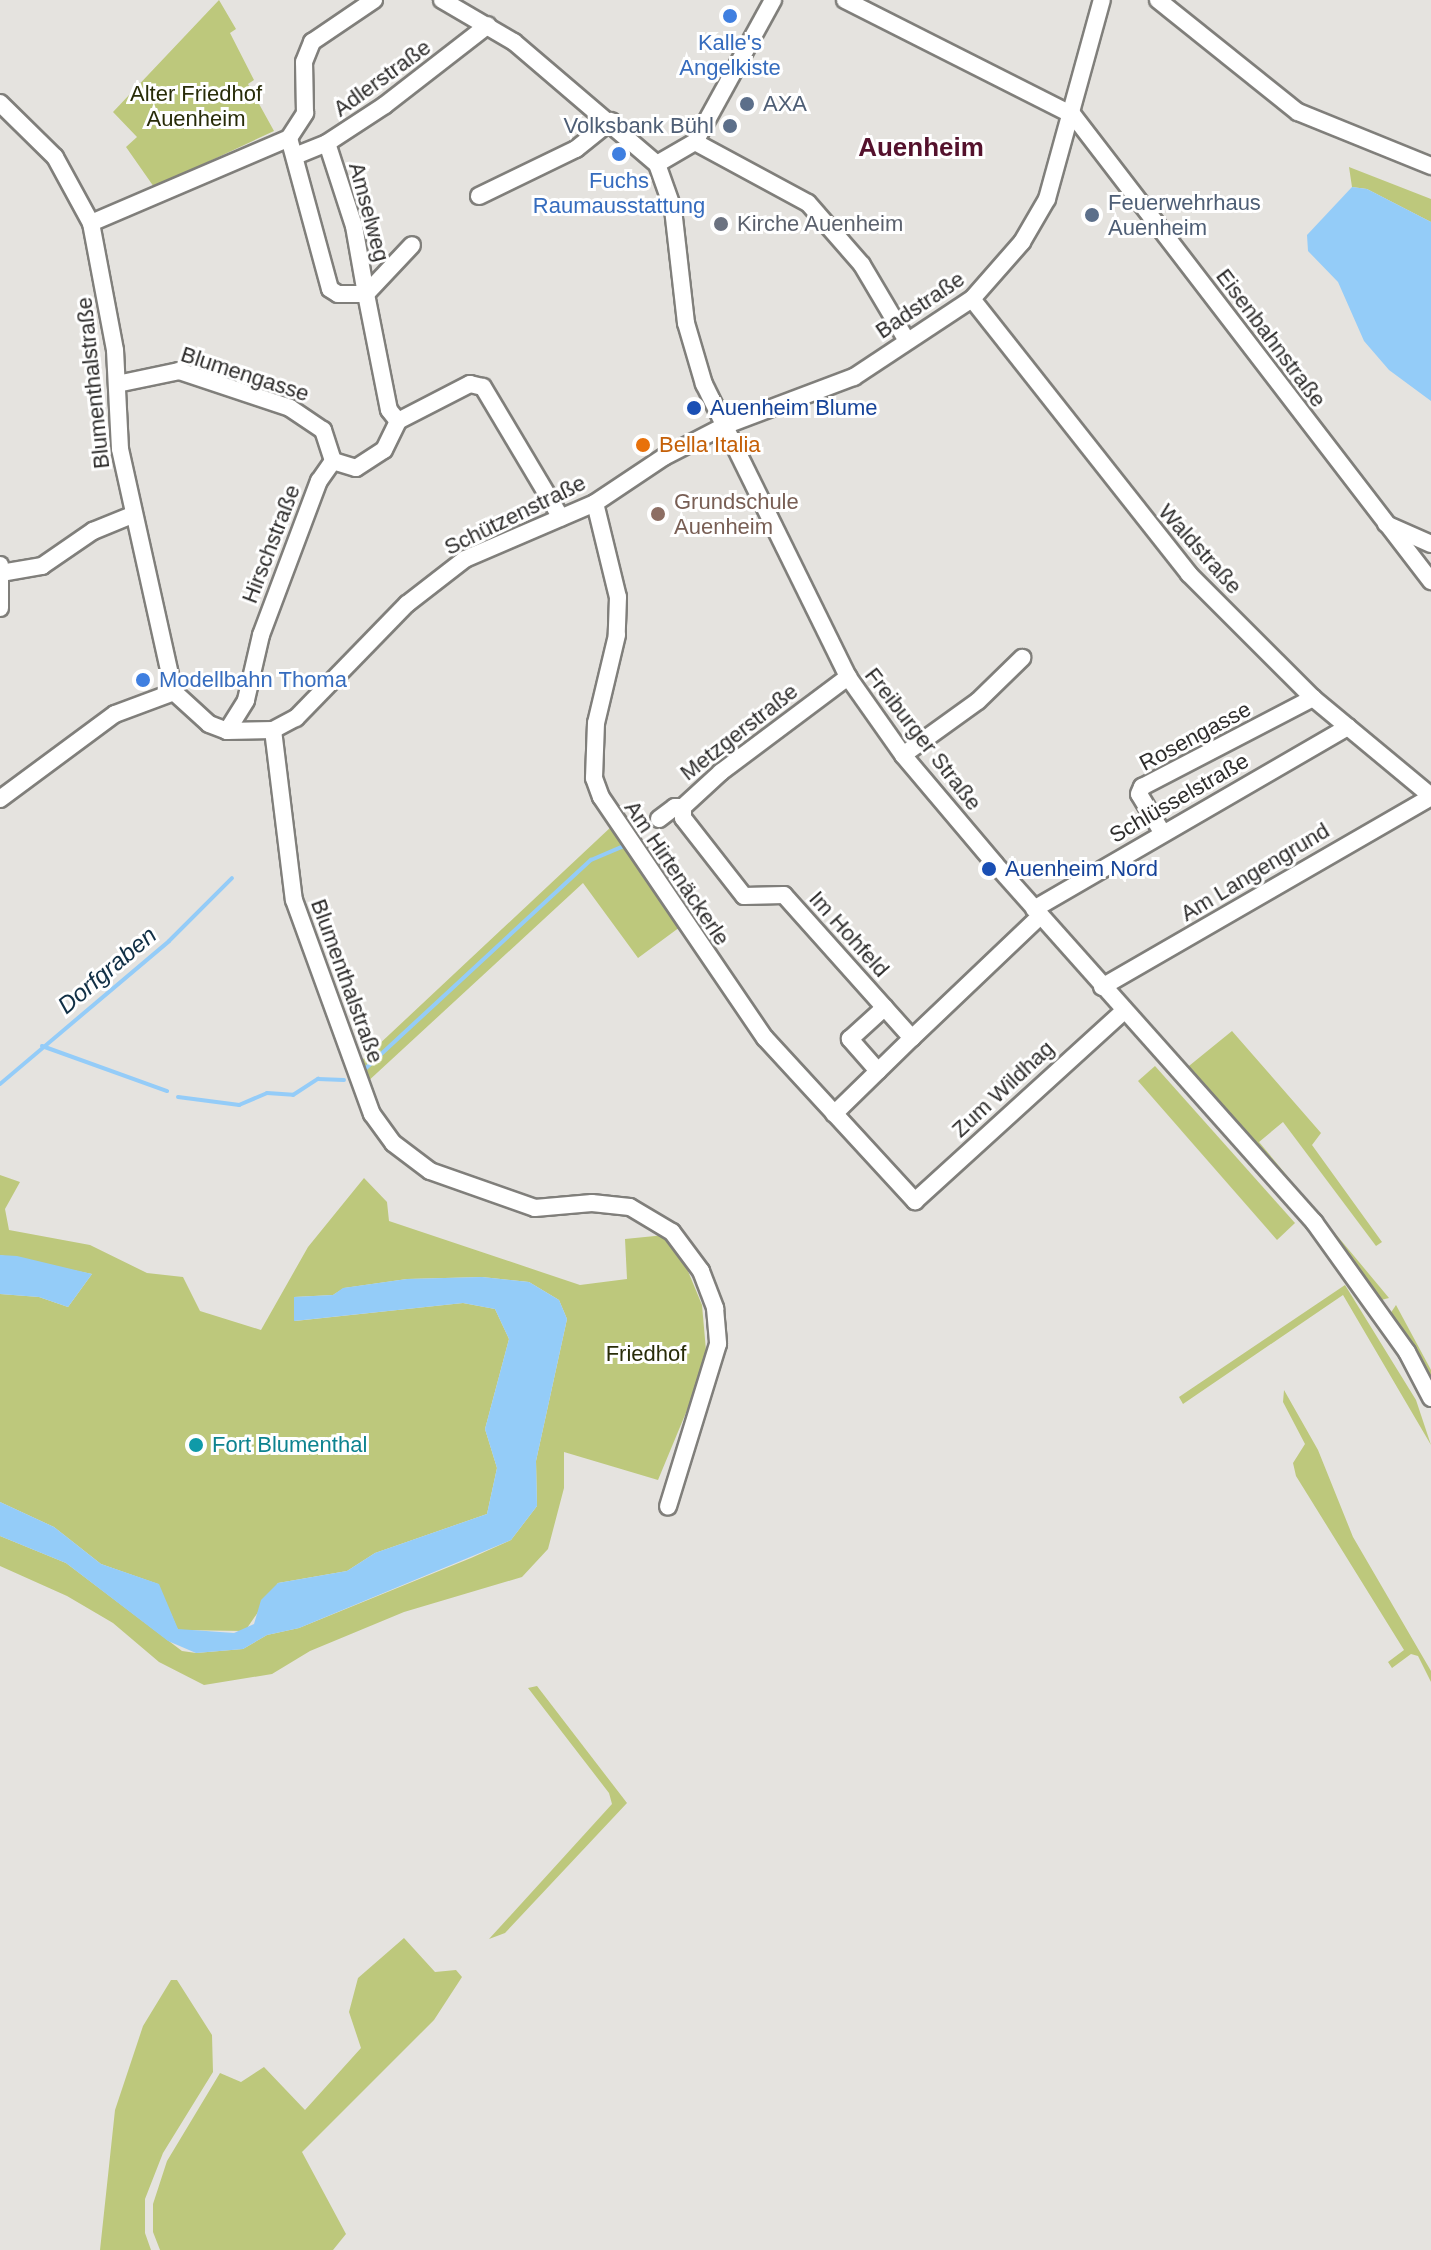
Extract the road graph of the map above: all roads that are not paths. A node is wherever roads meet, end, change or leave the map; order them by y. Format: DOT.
graph roads {
  1 [pos="374,0"];
  2 [pos="442,0"];
  3 [pos="773,0"];
  4 [pos="845,0"];
  5 [pos="1102,0"];
  6 [pos="1158,0"];
  7 [pos="488,25"];
  8 [pos="0,103"];
  9 [pos="1073,115"];
  10 [pos="611,121"];
  11 [pos="289,138"];
  12 [pos="695,142"];
  13 [pos="327,143"];
  14 [pos="295,156"];
  15 [pos="657,164"];
  16 [pos="1431,166"];
  17 [pos="479,196"];
  18 [pos="91,223"];
  19 [pos="412,245"];
  20 [pos="366,294"];
  21 [pos="972,299"];
  22 [pos="906,339"];
  23 [pos="117,384"];
  24 [pos="398,421"];
  25 [pos="724,426"];
  26 [pos="333,461"];
  27 [pos="595,503"];
  28 [pos="132,515"];
  29 [pos="561,518"];
  30 [pos="1386,524"];
  31 [pos="1431,544"];
  32 [pos="0,564"];
  33 [pos="1,573"];
  34 [pos="1431,581"];
  35 [pos="0,608"];
  36 [pos="1022,658"];
  37 [pos="848,677"];
  38 [pos="174,692"];
  39 [pos="1313,698"];
  40 [pos="1348,727"];
  41 [pos="273,730"];
  42 [pos="227,731"];
  43 [pos="903,755"];
  44 [pos="1431,796"];
  45 [pos="0,799"];
  46 [pos="683,807"];
  47 [pos="659,819"];
  48 [pos="1162,832"];
  49 [pos="1037,912"];
  50 [pos="1102,987"];
  51 [pos="885,1007"];
  52 [pos="1124,1011"];
  53 [pos="912,1038"];
  54 [pos="878,1071"];
  55 [pos="834,1114"];
  56 [pos="915,1201"];
  57 [pos="1431,1398"];
  58 [pos="668,1507"];
  1 -- 11 [label="street"];
  2 -- 7 [label="street, Freiburger Straße"];
  3 -- 12 [label="street"];
  4 -- 9 [label="street, Eisenbahnstraße"];
  5 -- 9 [label="street, Badstraße"];
  6 -- 16 [label="street"];
  7 -- 10 [label="street, Freiburger Straße"];
  7 -- 13 [label="street, Adlerstraße"];
  8 -- 18 [label="street, Blumenthalstraße"];
  9 -- 21 [label="street, Badstraße"];
  9 -- 30 [label="street, Eisenbahnstraße"];
  10 -- 15 [label="street, Freiburger Straße"];
  10 -- 17 [label="street"];
  11 -- 14 [label="street"];
  11 -- 18 [label="street"];
  12 -- 15 [label="street"];
  12 -- 22 [label="street"];
  13 -- 14 [label="street, Adlerstraße"];
  13 -- 20 [label="street, Amselweg"];
  14 -- 20 [label="street"];
  15 -- 25 [label="street, Freiburger Straße"];
  18 -- 23 [label="street, Blumenthalstraße"];
  19 -- 20 [label="street"];
  20 -- 24 [label="street, Amselweg"];
  21 -- 22 [label="street, Badstraße"];
  21 -- 39 [label="street, Waldstraße"];
  22 -- 25 [label="street, Badstraße"];
  23 -- 26 [label="street, Blumengasse"];
  23 -- 28 [label="street, Blumenthalstraße"];
  24 -- 26 [label="street"];
  24 -- 29 [label="street"];
  25 -- 27 [label="street, Schützenstraße"];
  25 -- 37 [label="street, Freiburger Straße"];
  26 -- 42 [label="street, Hirschstraße"];
  27 -- 29 [label="street, Schützenstraße"];
  27 -- 55 [label="street, Am Hirtenäckerle"];
  28 -- 33 [label="street"];
  28 -- 38 [label="street, Blumenthalstraße"];
  29 -- 41 [label="street, Schützenstraße"];
  30 -- 31 [label="street, Eisenbahnstraße"];
  30 -- 34 [label="street, Eisenbahnstraße"];
  32 -- 33 [label="street"];
  33 -- 35 [label="street"];
  36 -- 43 [label="street"];
  37 -- 43 [label="street, Freiburger Straße"];
  37 -- 46 [label="street, Metzgerstraße"];
  38 -- 42 [label="street"];
  38 -- 45 [label="street"];
  39 -- 40 [label="street, Waldstraße"];
  39 -- 48 [label="street, Rosengasse"];
  40 -- 44 [label="street, Waldstraße"];
  40 -- 48 [label="street, Schlüsselstraße"];
  41 -- 42 [label="street"];
  41 -- 58 [label="street, Blumenthalstraße"];
  43 -- 49 [label="street, Freiburger Straße"];
  44 -- 50 [label="street, Am Langengrund"];
  46 -- 47 [label="street, Metzgerstraße"];
  46 -- 51 [label="street, Im Hohfeld"];
  48 -- 49 [label="street, Schlüsselstraße"];
  49 -- 50 [label="street, Freiburger Straße"];
  49 -- 53 [label="street"];
  50 -- 52 [label="street, Freiburger Straße"];
  51 -- 53 [label="street, Im Hohfeld"];
  51 -- 54 [label="street, Im Hohfeld"];
  52 -- 56 [label="street, Zum Wildhag"];
  52 -- 57 [label="street, Freiburger Straße"];
  53 -- 54 [label="street"];
  54 -- 55 [label="street"];
  55 -- 56 [label="street, Am Hirtenäckerle"];
}
